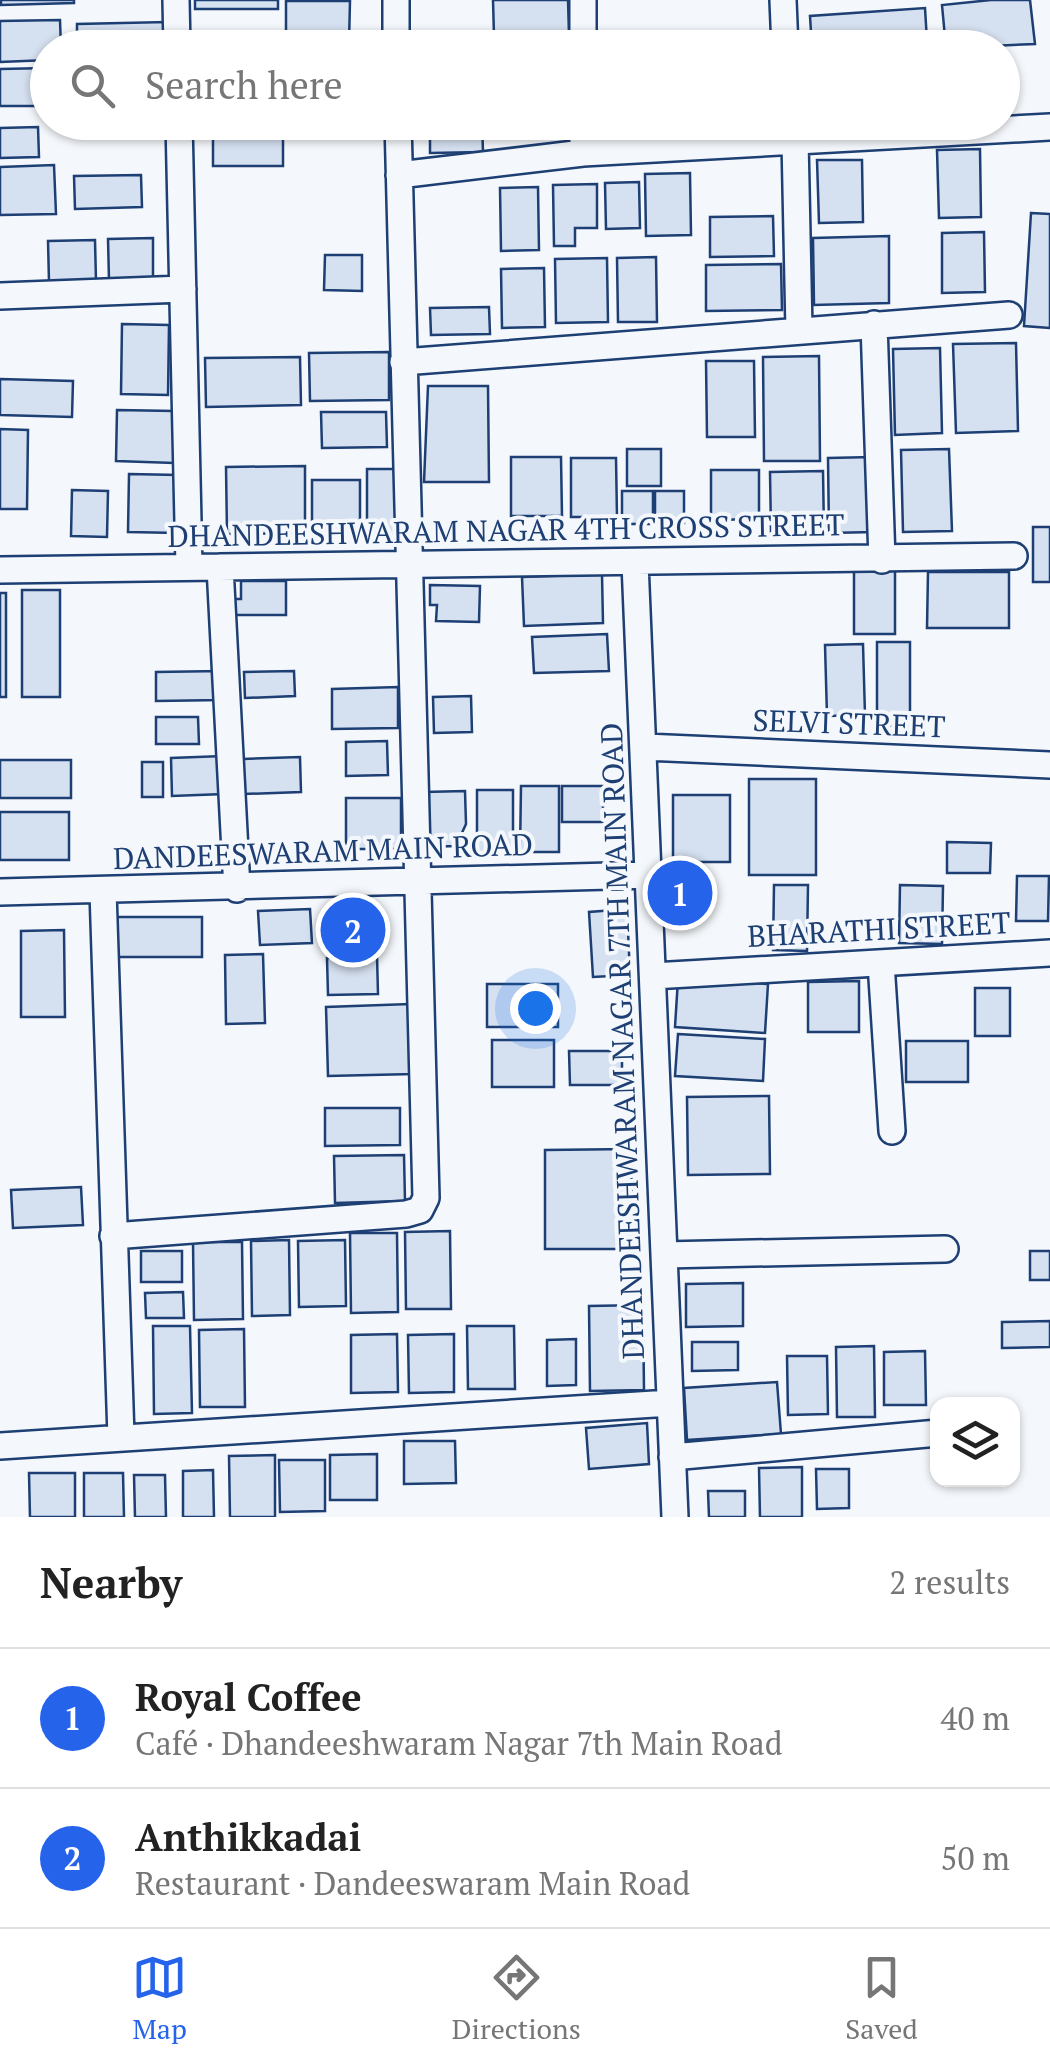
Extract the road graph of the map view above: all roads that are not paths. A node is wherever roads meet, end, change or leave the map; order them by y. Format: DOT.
graph roads {
  1 [pos="176,0"];
  2 [pos="396,0"];
  3 [pos="583,0"];
  4 [pos="783,0"];
  5 [pos="177,30"];
  6 [pos="396,30"];
  7 [pos="583,30"];
  8 [pos="784,30"];
  9 [pos="179,140"];
  10 [pos="398,140"];
  11 [pos="583,140"];
  12 [pos="725,140"];
  13 [pos="790,140"];
  14 [pos="583,153"];
  15 [pos="399,174"];
  16 [pos="183,289"];
  17 [pos="0,296"];
  18 [pos="1010,315"];
  19 [pos="874,324"];
  20 [pos="799,330"];
  21 [pos="402,362"];
  22 [pos="1014,556"];
  23 [pos="882,560"];
  24 [pos="635,563"];
  25 [pos="408,565"];
  26 [pos="190,567"];
  27 [pos="220,567"];
  28 [pos="0,570"];
  29 [pos="645,747"];
  30 [pos="1050,765"];
  31 [pos="647,875"];
  32 [pos="417,882"];
  33 [pos="238,889"];
  34 [pos="103,891"];
  35 [pos="0,892"];
  36 [pos="1050,953"];
  37 [pos="881,963"];
  38 [pos="653,976"];
  39 [pos="892,1131"];
  40 [pos="113,1236"];
  41 [pos="945,1249"];
  42 [pos="664,1256"];
  43 [pos="670,1403"];
  44 [pos="930,1434"];
  45 [pos="120,1438"];
  46 [pos="0,1446"];
  47 [pos="672,1457"];
  48 [pos="676,1517"];
  1 -- 5 [label="street"];
  2 -- 6 [label="street"];
  3 -- 7 [label="street"];
  4 -- 8 [label="street"];
  9 -- 16 [label="street"];
  10 -- 15 [label="street"];
  11 -- 14 [label="street"];
  12 -- 14 [label="street"];
  13 -- 20 [label="street"];
  14 -- 15 [label="street"];
  15 -- 21 [label="street"];
  16 -- 17 [label="street"];
  16 -- 26 [label="street"];
  18 -- 19 [label="street"];
  19 -- 20 [label="street"];
  19 -- 23 [label="street"];
  20 -- 21 [label="street"];
  21 -- 25 [label="street"];
  22 -- 23 [label="street, DHANDEESHWARAM NAGAR 4TH CROSS STREET"];
  23 -- 24 [label="street, DHANDEESHWARAM NAGAR 4TH CROSS STREET"];
  24 -- 25 [label="street, DHANDEESHWARAM NAGAR 4TH CROSS STREET"];
  24 -- 29 [label="street, DHANDEESHWARAM NAGAR 7TH MAIN ROAD"];
  25 -- 27 [label="street, DHANDEESHWARAM NAGAR 4TH CROSS STREET"];
  25 -- 32 [label="street"];
  26 -- 27 [label="street, DHANDEESHWARAM NAGAR 4TH CROSS STREET"];
  26 -- 28 [label="street, DHANDEESHWARAM NAGAR 4TH CROSS STREET"];
  27 -- 33 [label="street"];
  29 -- 30 [label="street, SELVI STREET"];
  29 -- 31 [label="street, DHANDEESHWARAM NAGAR 7TH MAIN ROAD"];
  31 -- 32 [label="street, DANDEESWARAM MAIN ROAD"];
  31 -- 38 [label="street, DHANDEESHWARAM NAGAR 7TH MAIN ROAD"];
  32 -- 33 [label="street, DANDEESWARAM MAIN ROAD"];
  32 -- 40 [label="street"];
  33 -- 34 [label="street, DANDEESWARAM MAIN ROAD"];
  34 -- 35 [label="street, DANDEESWARAM MAIN ROAD"];
  34 -- 40 [label="street"];
  36 -- 37 [label="street, BHARATHI STREET"];
  37 -- 38 [label="street, BHARATHI STREET"];
  37 -- 39 [label="street"];
  38 -- 42 [label="street, DHANDEESHWARAM NAGAR 7TH MAIN ROAD"];
  40 -- 45 [label="street"];
  41 -- 42 [label="street"];
  42 -- 43 [label="street, DHANDEESHWARAM NAGAR 7TH MAIN ROAD"];
  43 -- 45 [label="street"];
  43 -- 47 [label="street, DHANDEESHWARAM NAGAR 7TH MAIN ROAD"];
  44 -- 47 [label="street"];
  45 -- 46 [label="street"];
  47 -- 48 [label="street, DHANDEESHWARAM NAGAR 7TH MAIN ROAD"];
}
